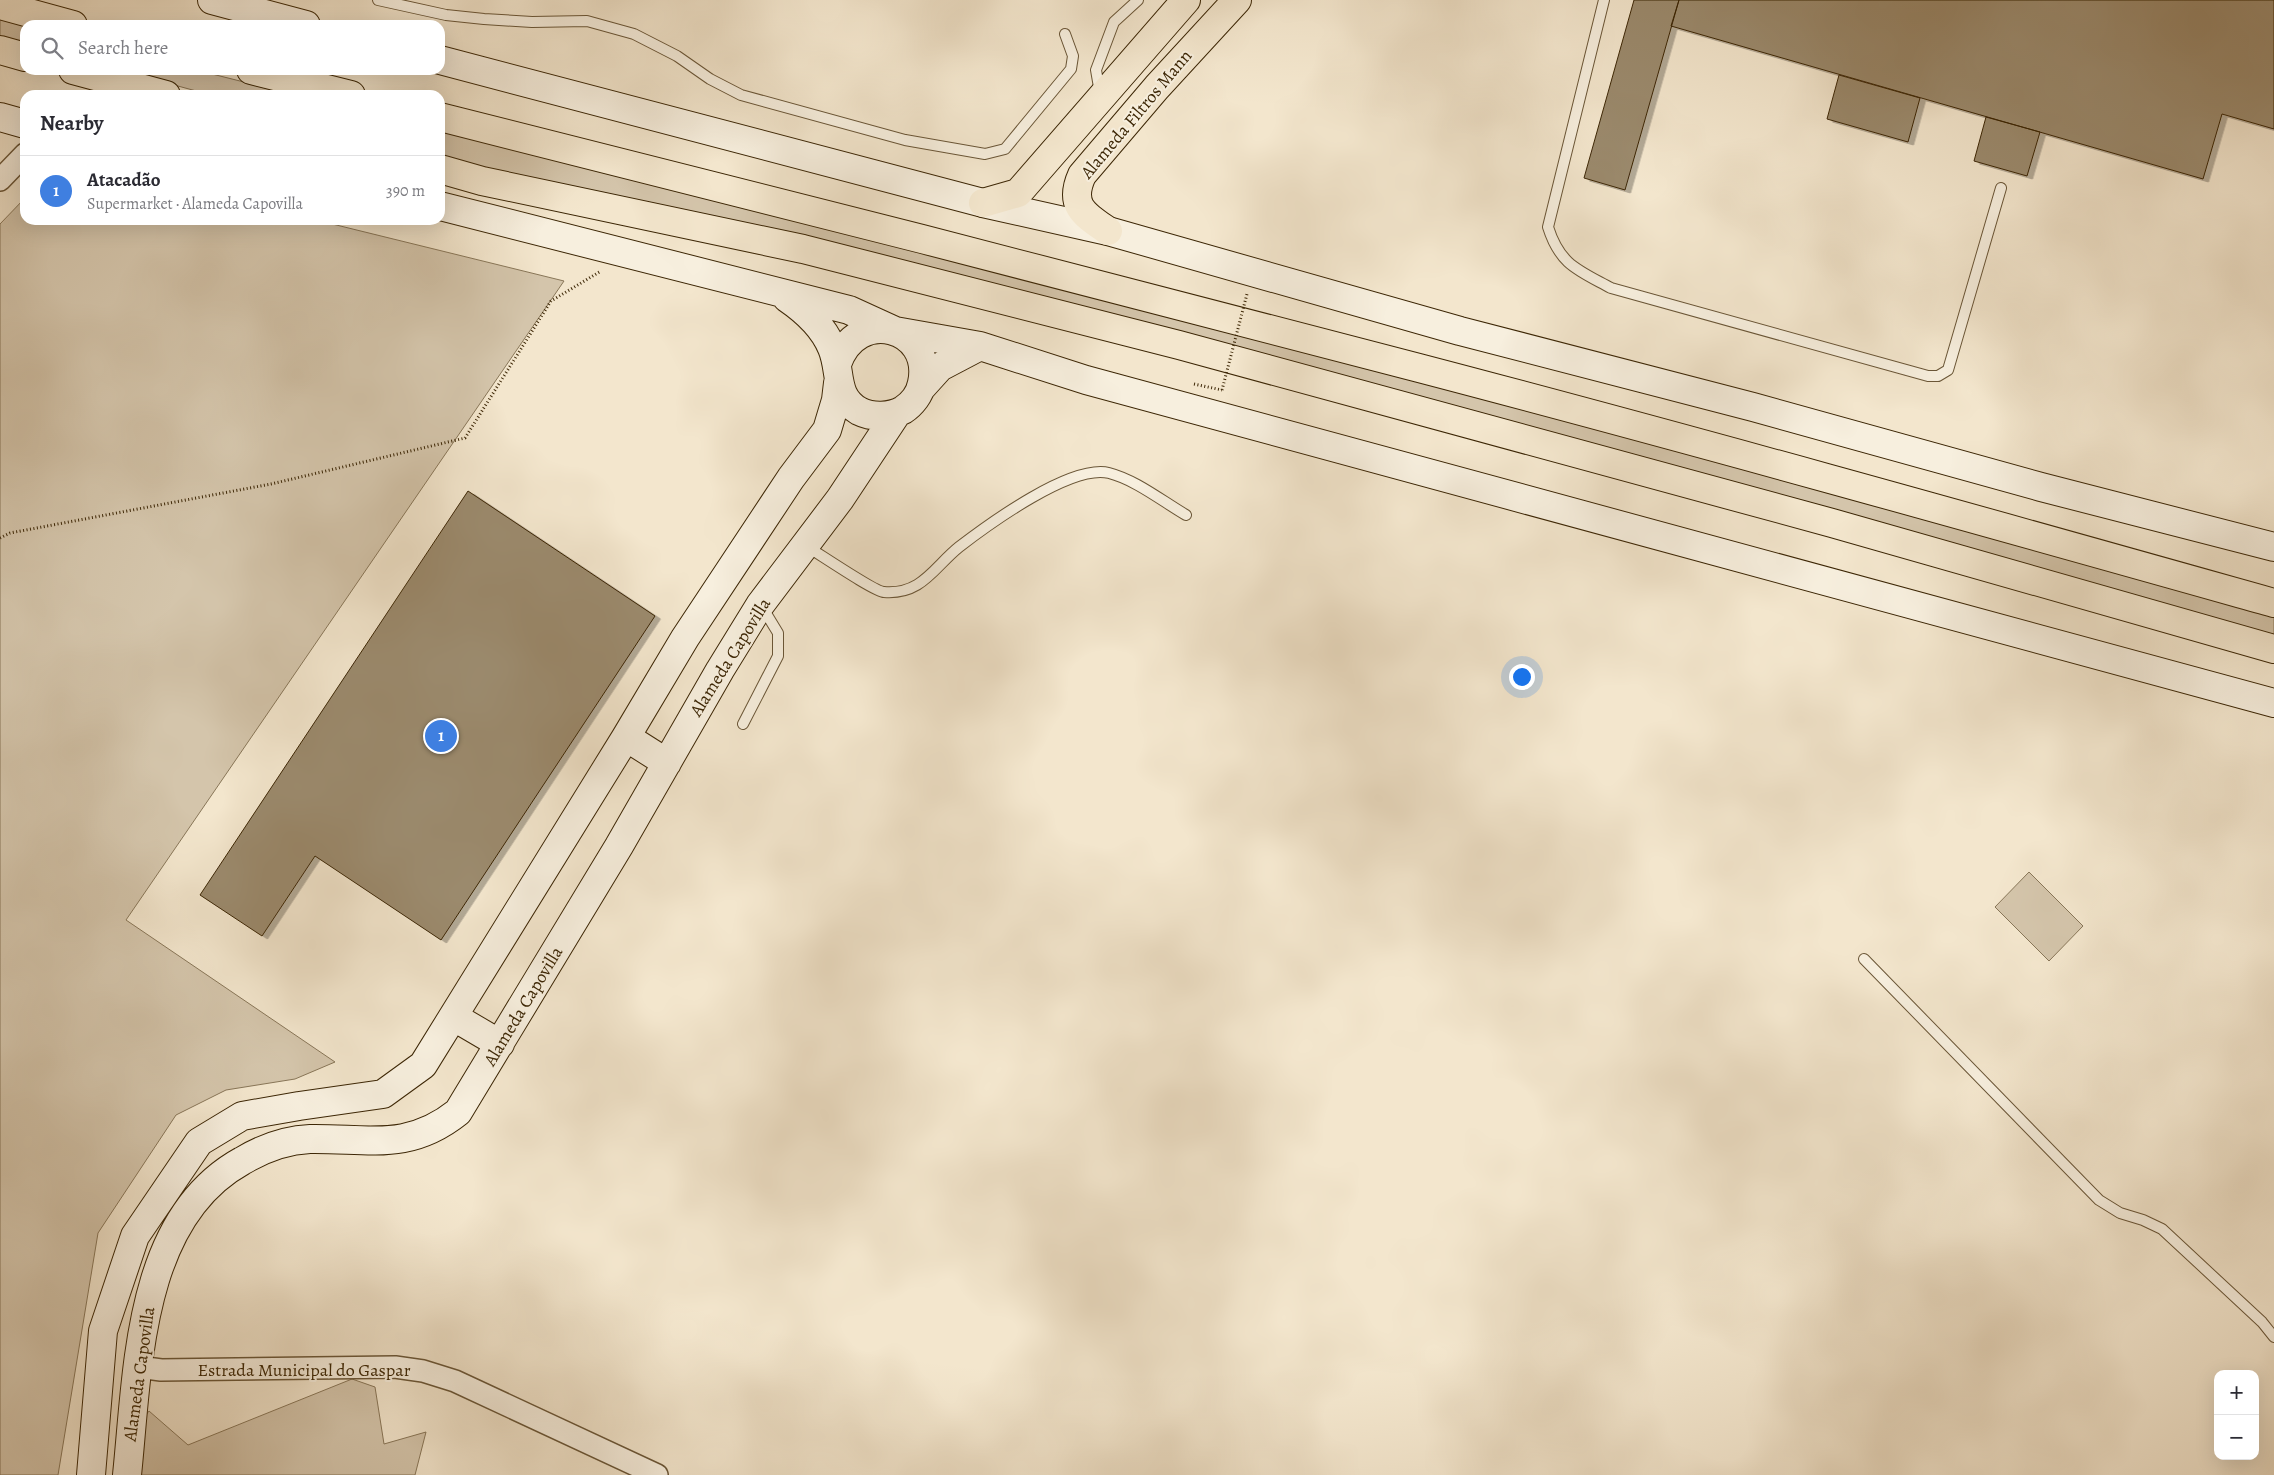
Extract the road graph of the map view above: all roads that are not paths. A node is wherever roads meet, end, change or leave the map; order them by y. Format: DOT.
graph roads {
  1 [pos="212,0"];
  2 [pos="378,0"];
  3 [pos="1138,0"];
  4 [pos="1185,0"];
  5 [pos="1237,0"];
  6 [pos="1604,0"];
  7 [pos="0,1"];
  8 [pos="0,5"];
  9 [pos="56,20"];
  10 [pos="59,20"];
  11 [pos="287,20"];
  12 [pos="1215,22"];
  13 [pos="1065,34"];
  14 [pos="0,52"];
  15 [pos="20,56"];
  16 [pos="445,61"];
  17 [pos="92,75"];
  18 [pos="271,75"];
  19 [pos="148,90"];
  20 [pos="331,90"];
  21 [pos="1100,96"];
  22 [pos="0,117"];
  23 [pos="445,118"];
  24 [pos="20,123"];
  25 [pos="20,159"];
  26 [pos="445,170"];
  27 [pos="0,180"];
  28 [pos="2001,188"];
  29 [pos="983,202"];
  30 [pos="445,207"];
  31 [pos="1108,231"];
  32 [pos="780,292"];
  33 [pos="895,331"];
  34 [pos="980,346"];
  35 [pos="837,374"];
  36 [pos="921,388"];
  37 [pos="897,413"];
  38 [pos="1186,515"];
  39 [pos="805,545"];
  40 [pos="2274,547"];
  41 [pos="2274,603"];
  42 [pos="760,605"];
  43 [pos="2274,649"];
  44 [pos="2274,703"];
  45 [pos="743,724"];
  46 [pos="626,737"];
  47 [pos="667,763"];
  48 [pos="1864,958"];
  49 [pos="454,1017"];
  50 [pos="500,1044"];
  51 [pos="135,1236"];
  52 [pos="167,1248"];
  53 [pos="2274,1338"];
  54 [pos="102,1345"];
  55 [pos="139,1367"];
  56 [pos="91,1475"];
  57 [pos="127,1475"];
  58 [pos="657,1475"];
  1 -- 11 [label="main road"];
  2 -- 13 [label="lane"];
  3 -- 21 [label="lane"];
  4 -- 12 [label="main road"];
  4 -- 21 [label="main road, Alameda Filtros Mann"];
  5 -- 12 [label="main road, Alameda Filtros Mann"];
  6 -- 28 [label="lane"];
  7 -- 10 [label="main road"];
  8 -- 9 [label="main road"];
  12 -- 31 [label="main road, Alameda Filtros Mann"];
  14 -- 15 [label="main road"];
  16 -- 29 [label="main road"];
  17 -- 19 [label="main road"];
  18 -- 20 [label="main road"];
  21 -- 29 [label="main road, Alameda Filtros Mann"];
  22 -- 24 [label="main road"];
  23 -- 41 [label="main road"];
  25 -- 27 [label="street"];
  26 -- 43 [label="main road"];
  29 -- 31 [label="main road"];
  30 -- 32 [label="main road"];
  31 -- 40 [label="main road"];
  32 -- 33 [label="main road"];
  32 -- 35 [label="main road"];
  33 -- 34 [label="main road"];
  33 -- 35 [label="main road"];
  33 -- 36 [label="main road"];
  34 -- 36 [label="main road"];
  34 -- 44 [label="main road"];
  35 -- 37 [label="main road"];
  35 -- 46 [label="main road, Alameda Capovilla"];
  36 -- 37 [label="main road"];
  37 -- 39 [label="main road, Alameda Capovilla"];
  38 -- 39 [label="lane"];
  39 -- 42 [label="main road, Alameda Capovilla"];
  42 -- 45 [label="lane"];
  42 -- 47 [label="main road, Alameda Capovilla"];
  46 -- 47 [label="main road"];
  46 -- 49 [label="main road, Alameda Capovilla"];
  47 -- 50 [label="main road, Alameda Capovilla"];
  48 -- 53 [label="lane"];
  49 -- 50 [label="main road"];
  49 -- 51 [label="main road, Alameda Capovilla"];
  50 -- 52 [label="main road, Alameda Capovilla"];
  51 -- 52 [label="main road"];
  51 -- 54 [label="main road, Alameda Capovilla"];
  52 -- 55 [label="main road, Alameda Capovilla"];
  54 -- 55 [label="main road"];
  54 -- 56 [label="main road, Alameda Capovilla"];
  55 -- 57 [label="main road, Alameda Capovilla"];
  55 -- 58 [label="street, Estrada Municipal do Gaspar"];
}
